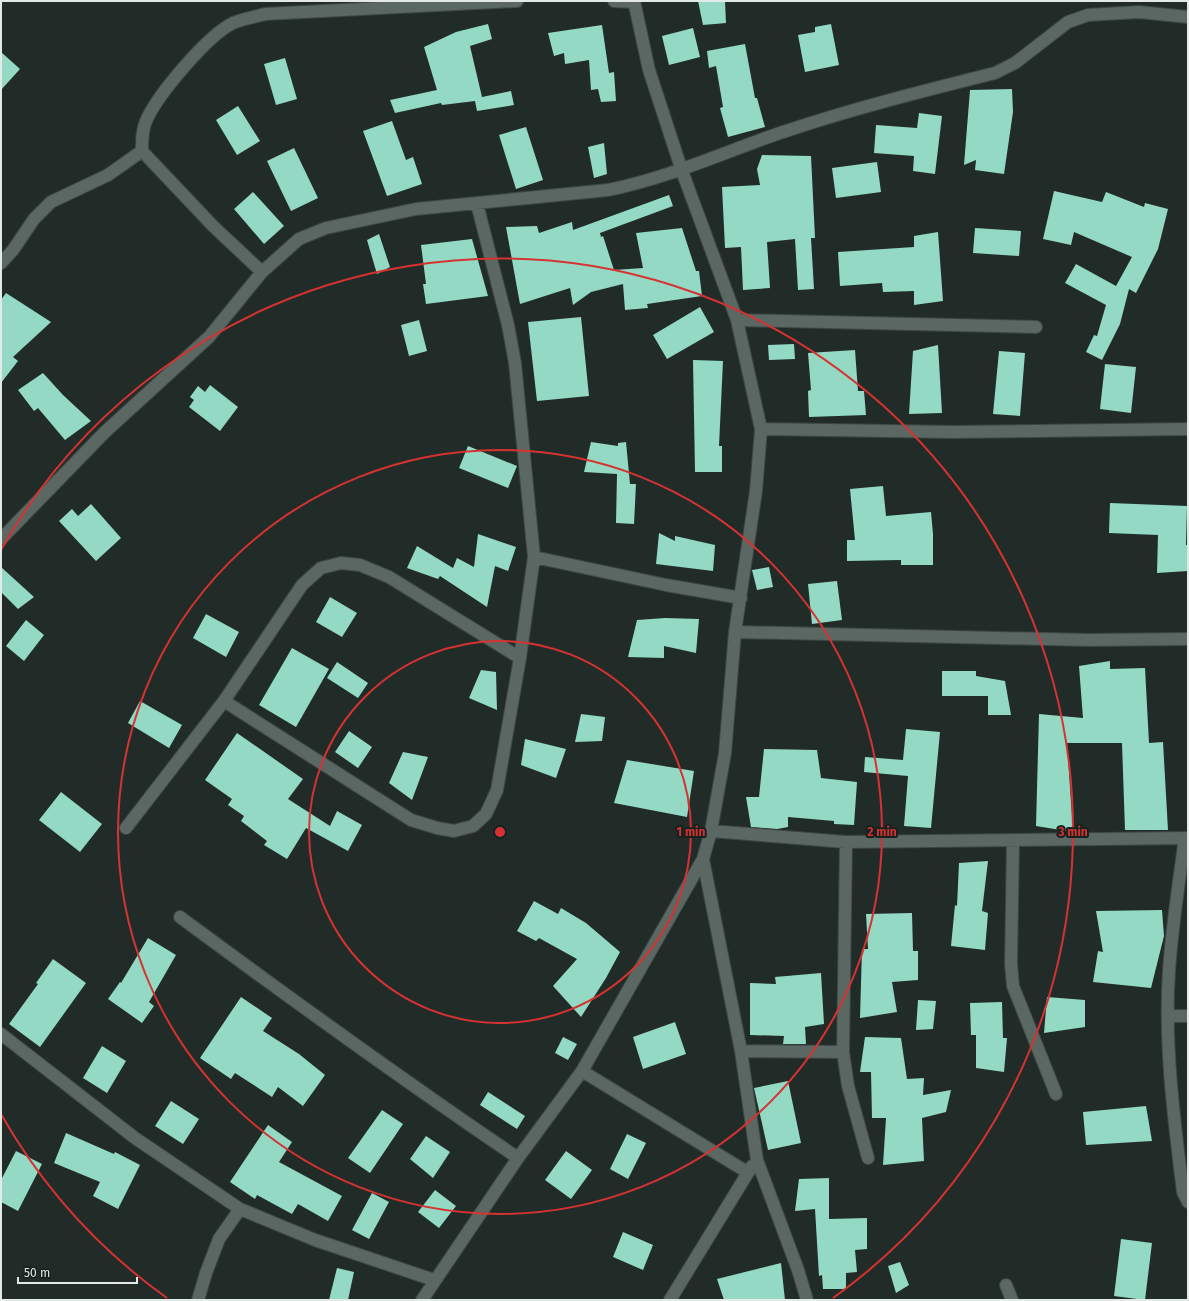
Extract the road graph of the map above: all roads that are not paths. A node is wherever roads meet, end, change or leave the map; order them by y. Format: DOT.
graph roads {
  1 [pos="517,1"];
  2 [pos="614,1"];
  3 [pos="634,1"];
  4 [pos="395,4"];
  5 [pos="1139,6"];
  6 [pos="1188,17"];
  7 [pos="142,151"];
  8 [pos="682,171"];
  9 [pos="477,204"];
  10 [pos="1,263"];
  11 [pos="262,272"];
  12 [pos="737,320"];
  13 [pos="1036,327"];
  14 [pos="762,429"];
  15 [pos="1188,429"];
  16 [pos="1,539"];
  17 [pos="534,557"];
  18 [pos="741,598"];
  19 [pos="735,632"];
  20 [pos="1188,639"];
  21 [pos="520,658"];
  22 [pos="224,701"];
  23 [pos="126,828"];
  24 [pos="711,831"];
  25 [pos="1186,838"];
  26 [pos="1013,841"];
  27 [pos="846,842"];
  28 [pos="703,859"];
  29 [pos="180,916"];
  30 [pos="1168,1016"];
  31 [pos="1188,1016"];
  32 [pos="1,1034"];
  33 [pos="741,1051"];
  34 [pos="843,1052"];
  35 [pos="582,1071"];
  36 [pos="1056,1094"];
  37 [pos="518,1158"];
  38 [pos="868,1158"];
  39 [pos="757,1160"];
  40 [pos="747,1172"];
  41 [pos="1188,1202"];
  42 [pos="240,1209"];
  43 [pos="434,1280"];
  44 [pos="1006,1285"];
  45 [pos="198,1300"];
  46 [pos="422,1300"];
  47 [pos="670,1300"];
  48 [pos="808,1300"];
  49 [pos="1012,1300"];
  1 -- 4 [label="street"];
  2 -- 3 [label="street"];
  3 -- 8 [label="street"];
  4 -- 7 [label="street"];
  5 -- 6 [label="street"];
  5 -- 8 [label="street"];
  7 -- 10 [label="street"];
  7 -- 11 [label="street"];
  8 -- 9 [label="street"];
  8 -- 12 [label="street"];
  9 -- 11 [label="street"];
  9 -- 17 [label="street"];
  11 -- 16 [label="street"];
  12 -- 13 [label="street"];
  12 -- 14 [label="street"];
  14 -- 15 [label="street"];
  14 -- 18 [label="street"];
  17 -- 18 [label="street"];
  17 -- 21 [label="street"];
  18 -- 19 [label="street"];
  19 -- 20 [label="street"];
  19 -- 24 [label="street"];
  21 -- 22 [label="street"];
  21 -- 22 [label="street"];
  22 -- 23 [label="street"];
  24 -- 27 [label="street"];
  24 -- 28 [label="street"];
  25 -- 26 [label="street"];
  25 -- 30 [label="street"];
  26 -- 27 [label="street"];
  26 -- 36 [label="street"];
  27 -- 34 [label="street"];
  28 -- 33 [label="street"];
  28 -- 35 [label="street"];
  29 -- 37 [label="street"];
  30 -- 31 [label="street"];
  30 -- 41 [label="street"];
  32 -- 42 [label="street"];
  33 -- 34 [label="street"];
  33 -- 39 [label="street"];
  34 -- 38 [label="street"];
  35 -- 37 [label="street"];
  35 -- 40 [label="street"];
  37 -- 43 [label="street"];
  39 -- 40 [label="street"];
  39 -- 48 [label="street"];
  40 -- 47 [label="street"];
  42 -- 43 [label="street"];
  42 -- 45 [label="street"];
  43 -- 46 [label="street"];
  44 -- 49 [label="street"];
}
